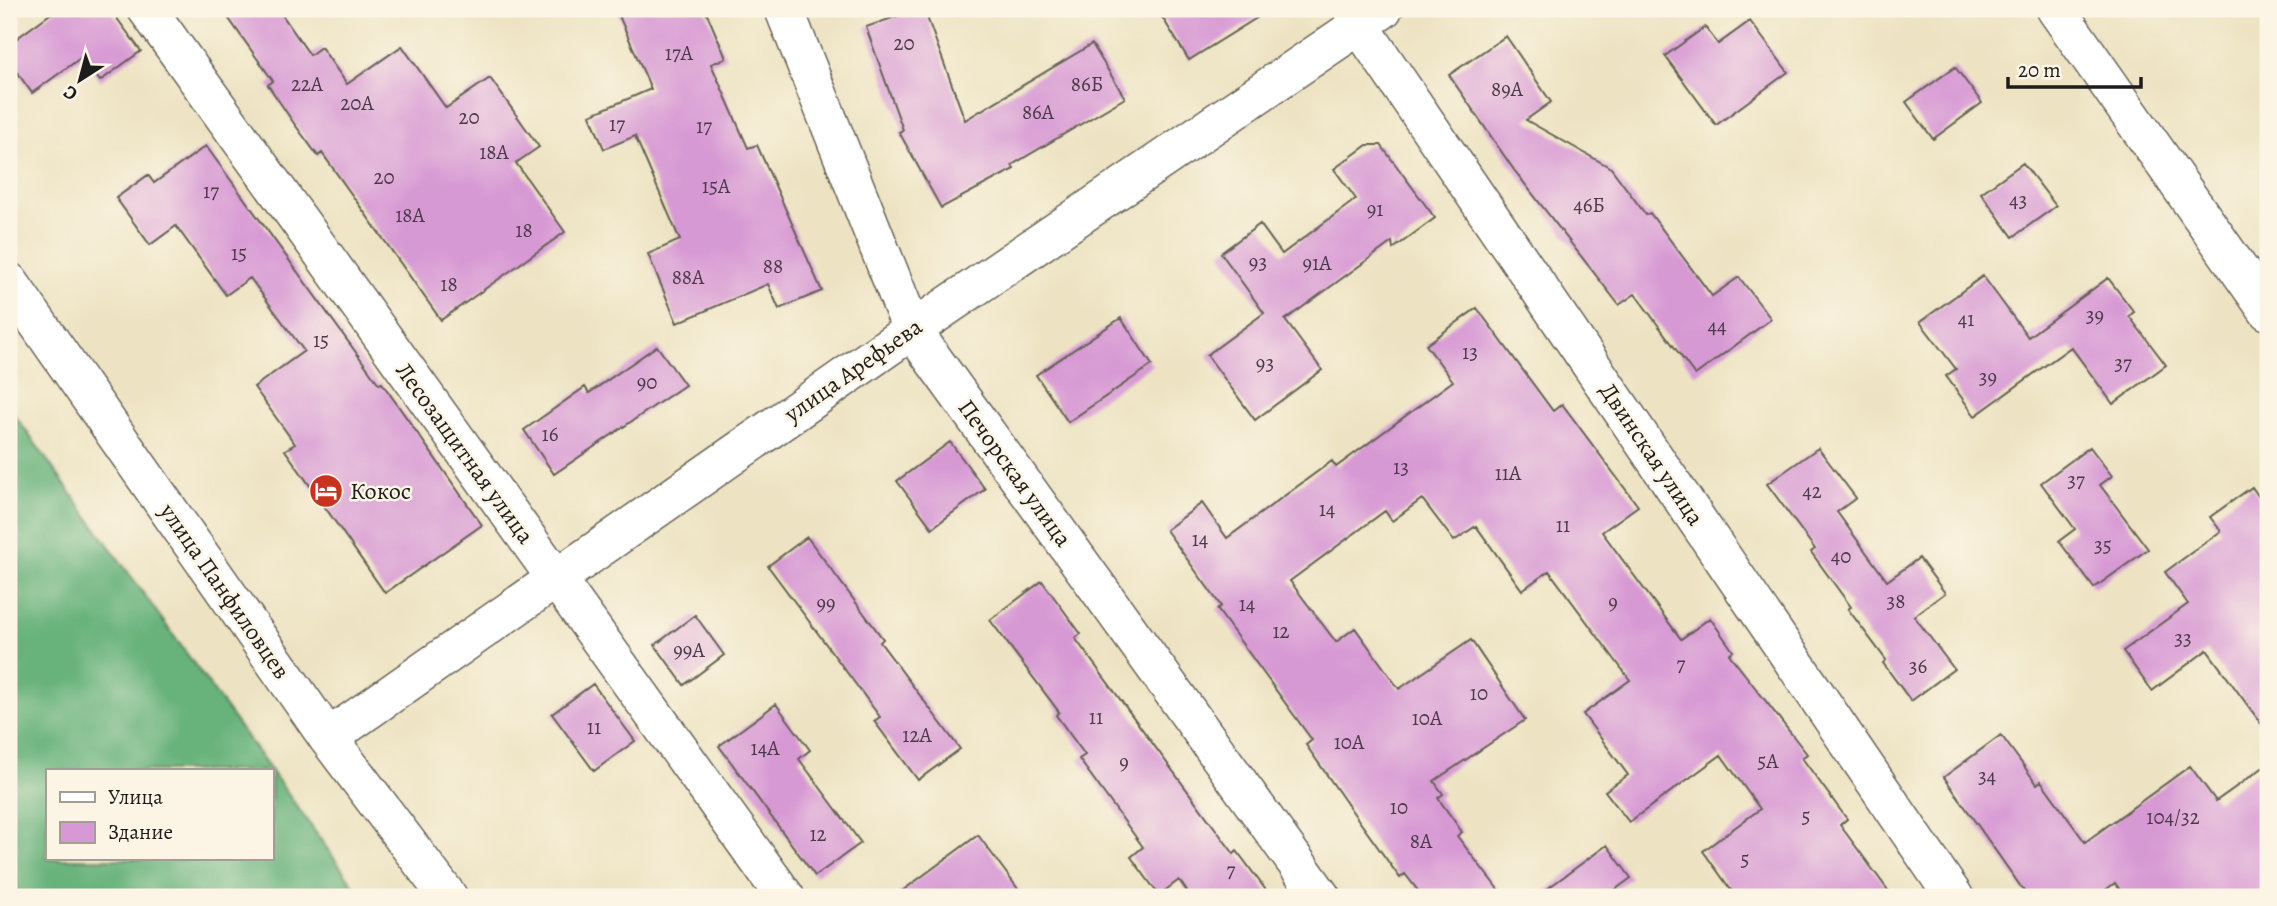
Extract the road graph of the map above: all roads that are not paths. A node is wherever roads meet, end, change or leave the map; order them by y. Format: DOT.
graph roads {
  1 [pos="147,9"];
  2 [pos="784,9"];
  3 [pos="2056,9"];
  4 [pos="1365,15"];
  5 [pos="9,282"];
  6 [pos="2268,312"];
  7 [pos="912,330"];
  8 [pos="554,578"];
  9 [pos="328,738"];
  10 [pos="447,897"];
  11 [pos="785,897"];
  12 [pos="1321,897"];
  13 [pos="1954,897"];
  1 -- 8 [label="street, Лесозащитная улица"];
  2 -- 7 [label="street, Печорская улица"];
  3 -- 6 [label="street"];
  4 -- 7 [label="street, улица Арефьева"];
  4 -- 13 [label="street, Двинская улица"];
  5 -- 9 [label="street, улица Панфиловцев"];
  7 -- 8 [label="street, улица Арефьева"];
  7 -- 12 [label="street, Печорская улица"];
  8 -- 9 [label="street, улица Арефьева"];
  8 -- 11 [label="street, Лесозащитная улица"];
  9 -- 10 [label="street, улица Панфиловцев"];
}
